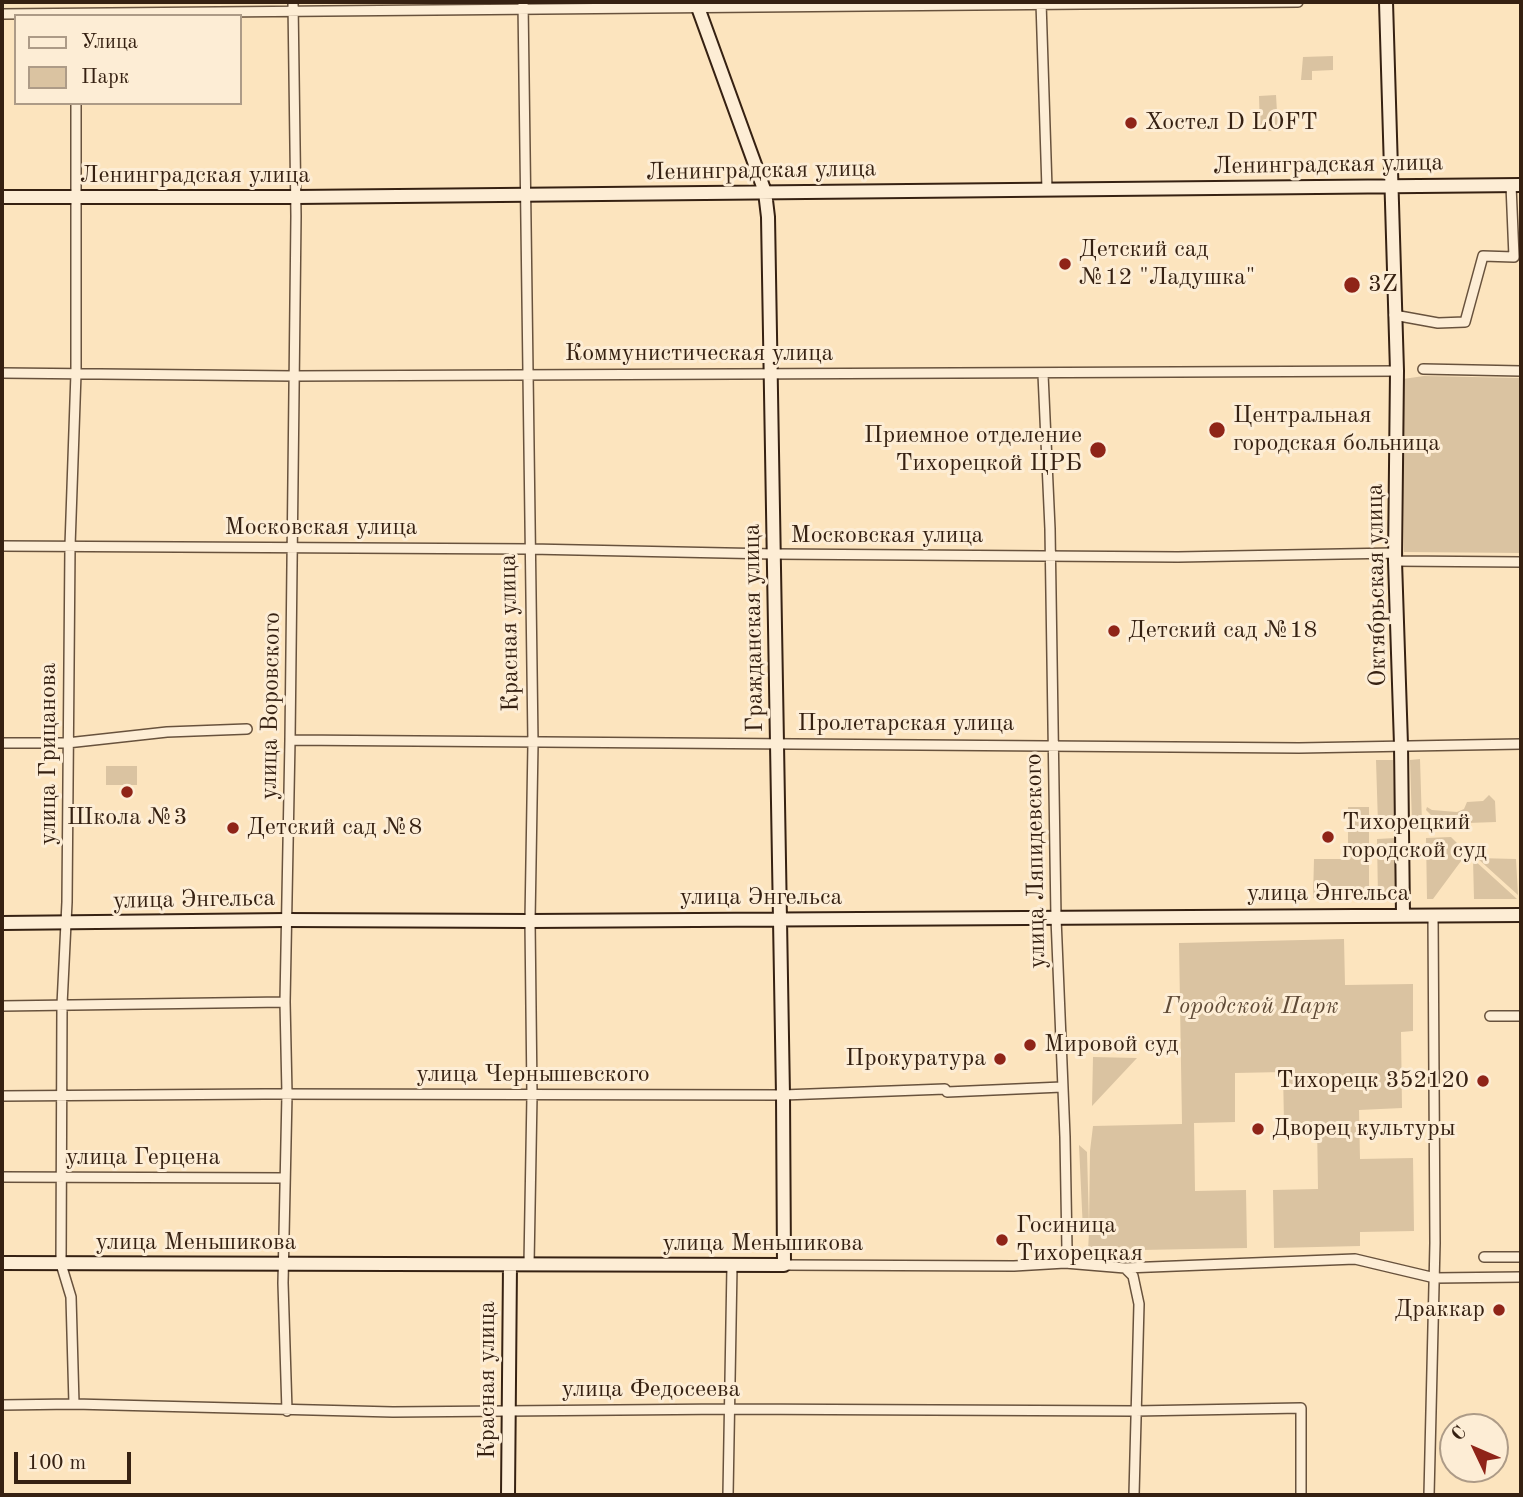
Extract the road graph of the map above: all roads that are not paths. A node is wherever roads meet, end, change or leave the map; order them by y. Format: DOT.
graph roads {
  1 [pos="77,2"];
  2 [pos="1298,2"];
  3 [pos="1386,2"];
  4 [pos="1041,3"];
  5 [pos="523,5"];
  6 [pos="698,5"];
  7 [pos="293,6"];
  8 [pos="2,14"];
  9 [pos="77,14"];
  10 [pos="76,105"];
  11 [pos="1390,185"];
  12 [pos="1516,185"];
  13 [pos="1047,189"];
  14 [pos="765,192"];
  15 [pos="526,195"];
  16 [pos="2,197"];
  17 [pos="75,197"];
  18 [pos="296,197"];
  19 [pos="1517,258"];
  20 [pos="1394,315"];
  21 [pos="1423,369"];
  22 [pos="1397,371"];
  23 [pos="1521,371"];
  24 [pos="2,373"];
  25 [pos="76,373"];
  26 [pos="772,373"];
  27 [pos="527,374"];
  28 [pos="1043,374"];
  29 [pos="294,376"];
  30 [pos="70,546"];
  31 [pos="2,547"];
  32 [pos="292,548"];
  33 [pos="530,549"];
  34 [pos="774,554"];
  35 [pos="1049,555"];
  36 [pos="1395,557"];
  37 [pos="1521,562"];
  38 [pos="247,729"];
  39 [pos="290,740"];
  40 [pos="2,743"];
  41 [pos="67,743"];
  42 [pos="533,743"];
  43 [pos="777,743"];
  44 [pos="1521,744"];
  45 [pos="1053,746"];
  46 [pos="1401,746"];
  47 [pos="1402,915"];
  48 [pos="1433,915"];
  49 [pos="1521,915"];
  50 [pos="1056,918"];
  51 [pos="780,919"];
  52 [pos="286,920"];
  53 [pos="530,921"];
  54 [pos="66,922"];
  55 [pos="2,923"];
  56 [pos="285,1002"];
  57 [pos="62,1005"];
  58 [pos="2,1006"];
  59 [pos="1490,1016"];
  60 [pos="1521,1016"];
  61 [pos="1062,1087"];
  62 [pos="287,1094"];
  63 [pos="532,1095"];
  64 [pos="783,1095"];
  65 [pos="2,1096"];
  66 [pos="62,1096"];
  67 [pos="2,1177"];
  68 [pos="61,1177"];
  69 [pos="285,1178"];
  70 [pos="1521,1256"];
  71 [pos="1484,1257"];
  72 [pos="2,1263"];
  73 [pos="1065,1263"];
  74 [pos="61,1264"];
  75 [pos="284,1264"];
  76 [pos="529,1264"];
  77 [pos="510,1265"];
  78 [pos="784,1265"];
  79 [pos="732,1266"];
  80 [pos="1125,1268"];
  81 [pos="1521,1277"];
  82 [pos="1435,1278"];
  83 [pos="74,1404"];
  84 [pos="2,1405"];
  85 [pos="508,1409"];
  86 [pos="730,1409"];
  87 [pos="287,1411"];
  88 [pos="1135,1411"];
  89 [pos="508,1495"];
  90 [pos="729,1495"];
  91 [pos="1134,1495"];
  92 [pos="1301,1495"];
  93 [pos="1429,1495"];
  1 -- 9 [label="street"];
  2 -- 4 [label="street"];
  3 -- 11 [label="main road, Октябрьская улица"];
  4 -- 6 [label="street"];
  4 -- 13 [label="street"];
  5 -- 6 [label="street"];
  5 -- 7 [label="street"];
  5 -- 15 [label="street, Красная улица"];
  6 -- 14 [label="main road, Гражданская улица"];
  7 -- 9 [label="street"];
  7 -- 18 [label="street, улица Воровского"];
  8 -- 9 [label="street"];
  10 -- 17 [label="street, улица Грицанова"];
  11 -- 12 [label="main road, Ленинградская улица"];
  11 -- 13 [label="main road, Ленинградская улица"];
  11 -- 20 [label="main road, Октябрьская улица"];
  12 -- 19 [label="street"];
  13 -- 14 [label="main road, Ленинградская улица"];
  14 -- 15 [label="main road, Ленинградская улица"];
  14 -- 26 [label="main road, Гражданская улица"];
  15 -- 18 [label="main road, Ленинградская улица"];
  15 -- 27 [label="street, Красная улица"];
  16 -- 17 [label="main road, Ленинградская улица"];
  17 -- 18 [label="main road, Ленинградская улица"];
  17 -- 25 [label="street, улица Грицанова"];
  18 -- 29 [label="street, улица Воровского"];
  19 -- 20 [label="street"];
  20 -- 22 [label="main road, Октябрьская улица"];
  21 -- 23 [label="street"];
  22 -- 28 [label="street, Коммунистическая улица"];
  22 -- 36 [label="main road, Октябрьская улица"];
  24 -- 25 [label="street, Коммунистическая улица"];
  25 -- 29 [label="street, Коммунистическая улица"];
  25 -- 30 [label="street, улица Грицанова"];
  26 -- 27 [label="street, Коммунистическая улица"];
  26 -- 28 [label="street, Коммунистическая улица"];
  26 -- 34 [label="main road, Гражданская улица"];
  27 -- 29 [label="street, Коммунистическая улица"];
  27 -- 33 [label="street, Красная улица"];
  28 -- 35 [label="street, улица Ляпидевского"];
  29 -- 32 [label="street, улица Воровского"];
  30 -- 31 [label="street, Московская улица"];
  30 -- 32 [label="street, Московская улица"];
  30 -- 41 [label="street, улица Грицанова"];
  32 -- 33 [label="street, Московская улица"];
  32 -- 39 [label="street, улица Воровского"];
  33 -- 34 [label="street, Московская улица"];
  33 -- 42 [label="street, Красная улица"];
  34 -- 35 [label="street, Московская улица"];
  34 -- 43 [label="main road, Гражданская улица"];
  35 -- 36 [label="street, Московская улица"];
  35 -- 45 [label="street, улица Ляпидевского"];
  36 -- 37 [label="street, Московская улица"];
  36 -- 46 [label="main road, Октябрьская улица"];
  38 -- 41 [label="street"];
  39 -- 42 [label="street, Пролетарская улица"];
  39 -- 52 [label="street, улица Воровского"];
  40 -- 41 [label="street"];
  41 -- 54 [label="street, улица Грицанова"];
  42 -- 43 [label="street, Пролетарская улица"];
  42 -- 53 [label="street, Красная улица"];
  43 -- 45 [label="street, Пролетарская улица"];
  43 -- 51 [label="main road, Гражданская улица"];
  44 -- 46 [label="street, Пролетарская улица"];
  45 -- 46 [label="street, Пролетарская улица"];
  45 -- 50 [label="street, улица Ляпидевского"];
  46 -- 47 [label="main road, Октябрьская улица"];
  47 -- 48 [label="main road, улица Энгельса"];
  47 -- 50 [label="main road, улица Энгельса"];
  48 -- 49 [label="main road, улица Энгельса"];
  48 -- 82 [label="street"];
  50 -- 51 [label="main road, улица Энгельса"];
  50 -- 61 [label="street, улица Ляпидевского"];
  51 -- 53 [label="main road, улица Энгельса"];
  51 -- 64 [label="main road, Гражданская улица"];
  52 -- 53 [label="main road, улица Энгельса"];
  52 -- 54 [label="main road, улица Энгельса"];
  52 -- 56 [label="street, улица Воровского"];
  53 -- 63 [label="street, Красная улица"];
  54 -- 55 [label="main road, улица Энгельса"];
  54 -- 57 [label="street, улица Грицанова"];
  56 -- 57 [label="street"];
  56 -- 62 [label="street, улица Воровского"];
  57 -- 58 [label="street"];
  57 -- 66 [label="street, улица Грицанова"];
  59 -- 60 [label="street"];
  61 -- 64 [label="street, улица Чернышевского"];
  61 -- 73 [label="street, улица Ляпидевского"];
  62 -- 63 [label="street, улица Чернышевского"];
  62 -- 66 [label="street, улица Чернышевского"];
  62 -- 69 [label="street, улица Воровского"];
  63 -- 64 [label="street, улица Чернышевского"];
  63 -- 76 [label="street, Красная улица"];
  64 -- 78 [label="main road, Гражданская улица"];
  65 -- 66 [label="street, улица Чернышевского"];
  66 -- 68 [label="street, улица Грицанова"];
  67 -- 68 [label="street, улица Герцена"];
  68 -- 69 [label="street, улица Герцена"];
  68 -- 74 [label="street, улица Грицанова"];
  69 -- 75 [label="street, улица Воровского"];
  70 -- 71 [label="street"];
  72 -- 74 [label="main road, улица Меньшикова"];
  73 -- 78 [label="street, улица Меньшикова"];
  73 -- 80 [label="street, улица Меньшикова"];
  74 -- 75 [label="main road, улица Меньшикова"];
  74 -- 83 [label="street, улица Грицанова"];
  75 -- 77 [label="main road, улица Меньшикова"];
  75 -- 87 [label="street, улица Воровского"];
  76 -- 77 [label="main road, улица Меньшикова"];
  76 -- 79 [label="main road, улица Меньшикова"];
  77 -- 85 [label="main road, Красная улица"];
  78 -- 79 [label="main road, улица Меньшикова"];
  79 -- 86 [label="street"];
  80 -- 82 [label="street, улица Меньшикова"];
  80 -- 88 [label="street"];
  81 -- 82 [label="street, улица Меньшикова"];
  82 -- 93 [label="street"];
  83 -- 84 [label="street, улица Федосеева"];
  83 -- 87 [label="street, улица Федосеева"];
  85 -- 86 [label="street, улица Федосеева"];
  85 -- 87 [label="street, улица Федосеева"];
  85 -- 89 [label="main road, Красная улица"];
  86 -- 88 [label="street, улица Федосеева"];
  86 -- 90 [label="street"];
  88 -- 91 [label="street"];
  88 -- 92 [label="street, улица Федосеева"];
}
